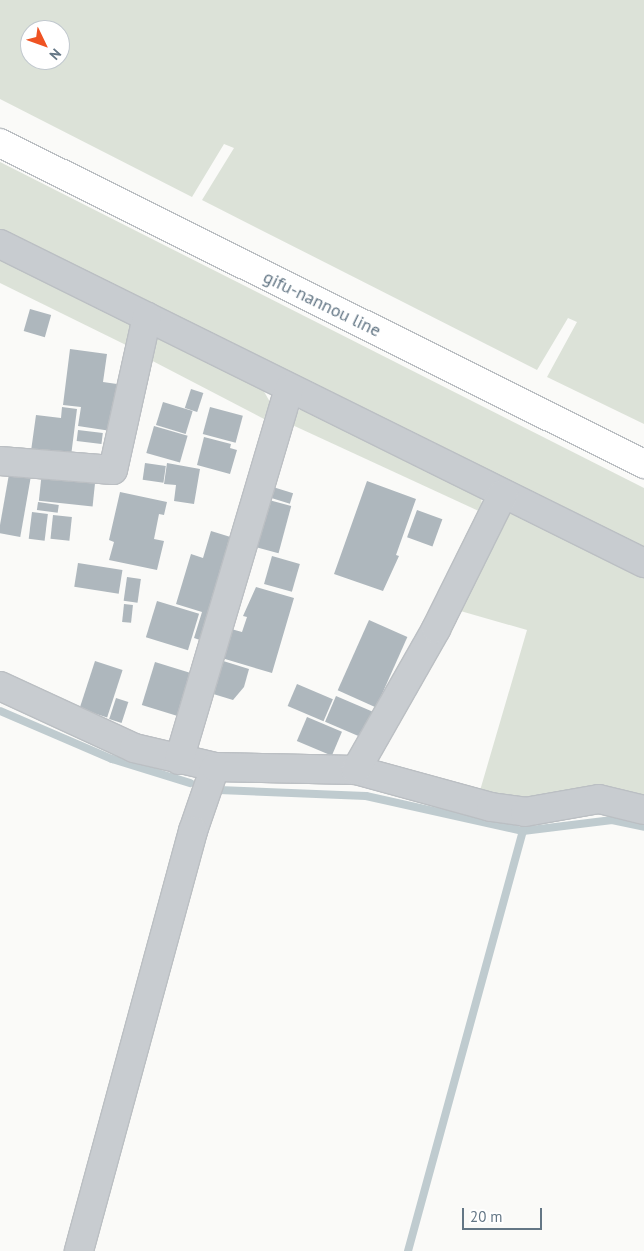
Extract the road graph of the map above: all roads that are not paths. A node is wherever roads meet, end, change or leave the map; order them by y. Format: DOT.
graph roads {
  1 [pos="0,143"];
  2 [pos="0,244"];
  3 [pos="147,317"];
  4 [pos="289,389"];
  5 [pos="0,461"];
  6 [pos="644,464"];
  7 [pos="503,494"];
  8 [pos="644,563"];
  9 [pos="0,686"];
  10 [pos="179,760"];
  11 [pos="214,767"];
  12 [pos="356,770"];
  13 [pos="644,810"];
  14 [pos="79,1251"];
  1 -- 6 [label="main road, gifu-nannou line"];
  2 -- 3 [label="street"];
  3 -- 4 [label="street"];
  3 -- 5 [label="street"];
  4 -- 7 [label="street"];
  4 -- 10 [label="street"];
  7 -- 8 [label="street"];
  7 -- 12 [label="street"];
  9 -- 10 [label="street"];
  10 -- 11 [label="street"];
  11 -- 12 [label="street"];
  11 -- 14 [label="street"];
  12 -- 13 [label="street"];
}
